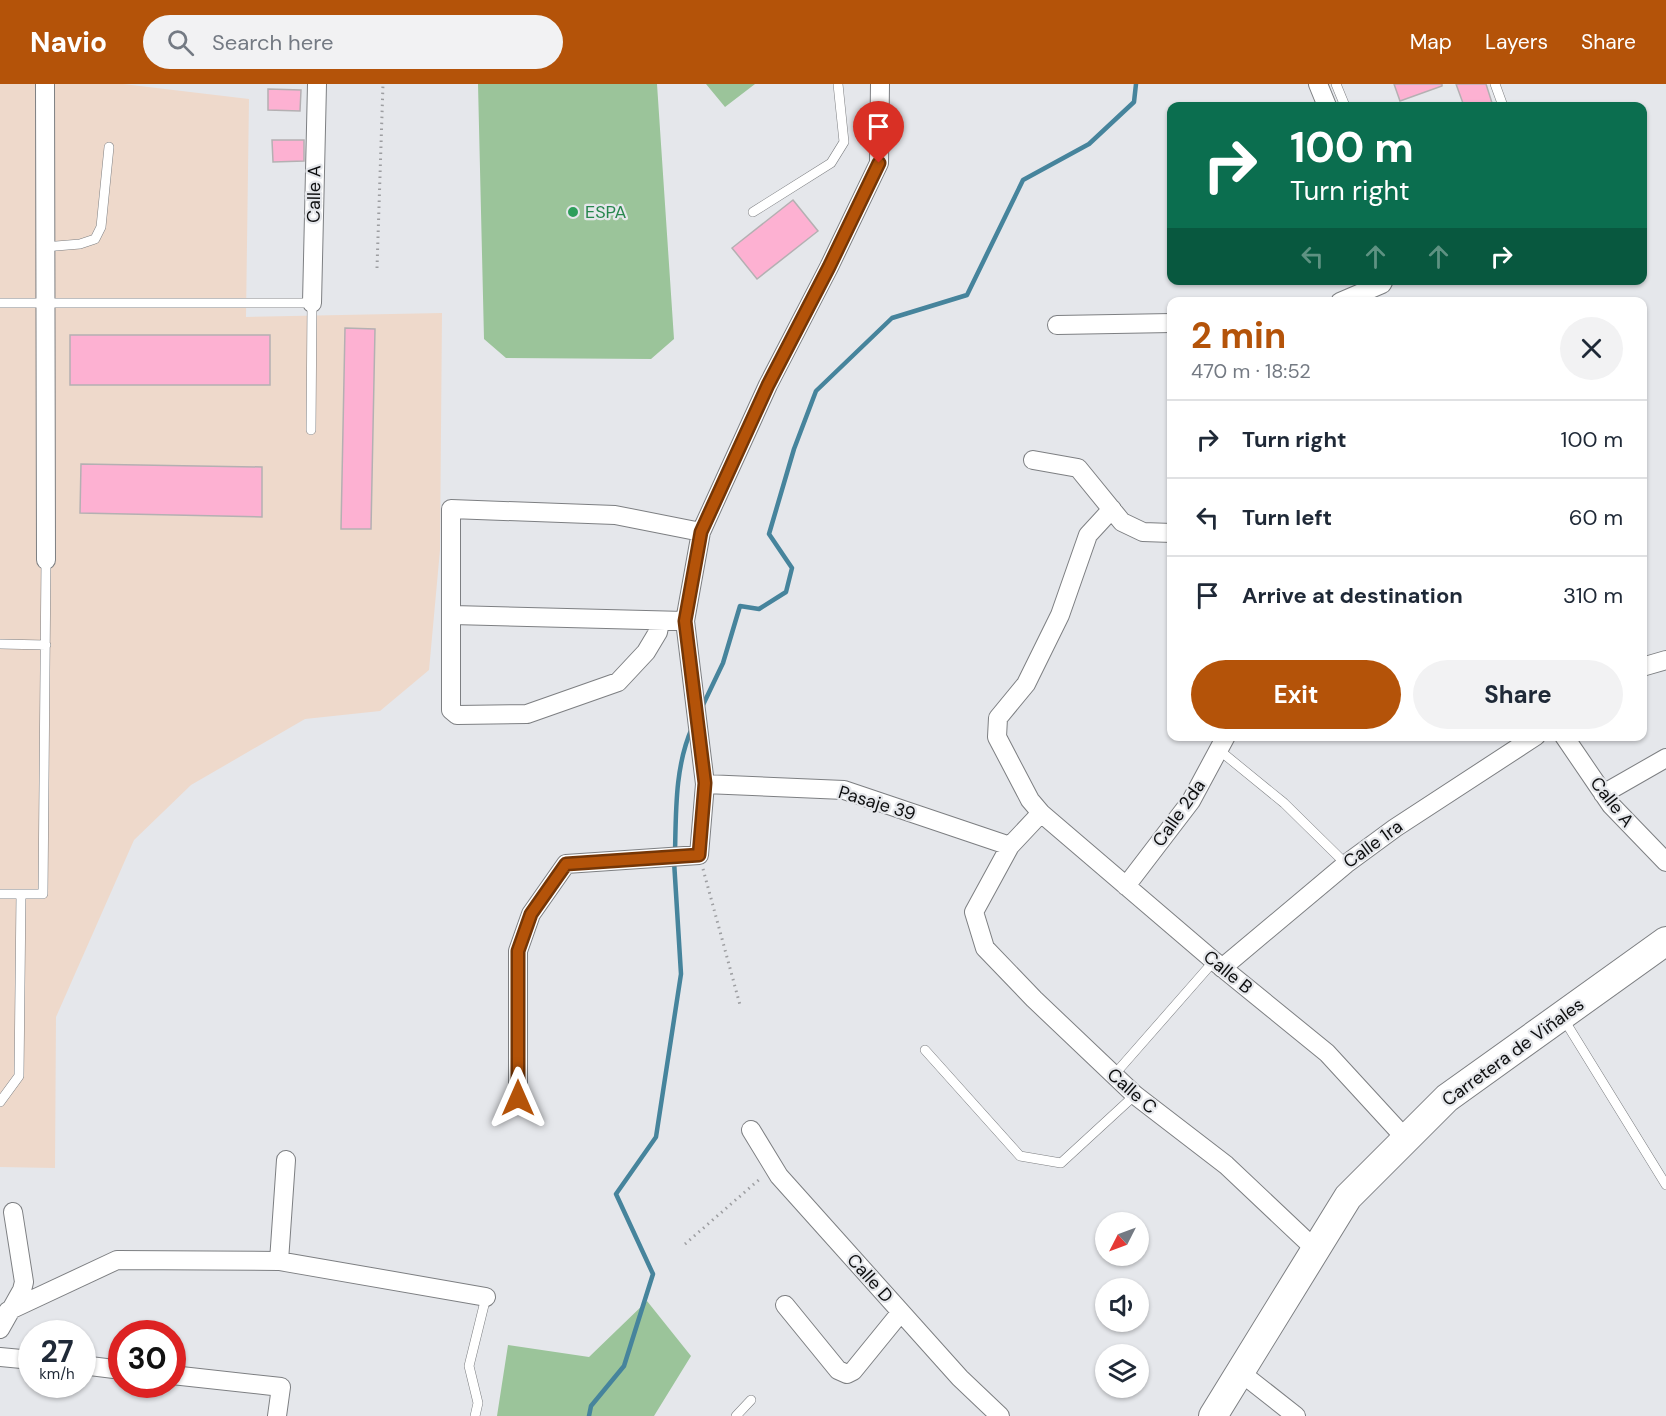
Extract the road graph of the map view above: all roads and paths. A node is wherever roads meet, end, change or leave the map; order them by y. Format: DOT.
graph roads {
  1 [pos="45,84"];
  2 [pos="317,84"];
  3 [pos="383,84"];
  4 [pos="838,84"];
  5 [pos="880,84"];
  6 [pos="1318,84"];
  7 [pos="1336,84"];
  8 [pos="1495,84"];
  9 [pos="1325,102"];
  10 [pos="1343,102"];
  11 [pos="1502,102"];
  12 [pos="109,147"];
  13 [pos="753,212"];
  14 [pos="44,247"];
  15 [pos="377,268"];
  16 [pos="1380,285"];
  17 [pos="1354,297"];
  18 [pos="0,303"];
  19 [pos="312,303"];
  20 [pos="44,304"];
  21 [pos="1167,323"];
  22 [pos="1057,325"];
  23 [pos="311,430"];
  24 [pos="1033,460"];
  25 [pos="1112,509"];
  26 [pos="701,532"];
  27 [pos="1167,533"];
  28 [pos="46,560"];
  29 [pos="453,615"];
  30 [pos="685,621"];
  31 [pos="660,622"];
  32 [pos="0,644"];
  33 [pos="46,645"];
  34 [pos="1666,660"];
  35 [pos="1647,666"];
  36 [pos="1528,741"];
  37 [pos="1567,741"];
  38 [pos="1223,743"];
  39 [pos="1666,759"];
  40 [pos="705,783"];
  41 [pos="1603,794"];
  42 [pos="1041,813"];
  43 [pos="1010,846"];
  44 [pos="699,855"];
  45 [pos="1666,862"];
  46 [pos="1346,864"];
  47 [pos="1126,886"];
  48 [pos="0,894"];
  49 [pos="21,894"];
  50 [pos="1666,941"];
  51 [pos="1218,965"];
  52 [pos="740,1005"];
  53 [pos="1562,1016"];
  54 [pos="925,1050"];
  55 [pos="1114,1075"];
  56 [pos="1135,1095"];
  57 [pos="518,1098"];
  58 [pos="0,1102"];
  59 [pos="751,1130"];
  60 [pos="1406,1139"];
  61 [pos="286,1160"];
  62 [pos="774,1168"];
  63 [pos="1666,1185"];
  64 [pos="13,1212"];
  65 [pos="685,1244"];
  66 [pos="1316,1250"];
  67 [pos="279,1261"];
  68 [pos="486,1297"];
  69 [pos="785,1305"];
  70 [pos="9,1311"];
  71 [pos="901,1312"];
  72 [pos="0,1329"];
  73 [pos="0,1357"];
  74 [pos="18,1359"];
  75 [pos="1240,1372"];
  76 [pos="186,1377"];
  77 [pos="751,1400"];
  78 [pos="276,1416"];
  79 [pos="476,1416"];
  80 [pos="736,1416"];
  81 [pos="1000,1416"];
  82 [pos="1213,1416"];
  83 [pos="1296,1416"];
  1 -- 14 [label="street"];
  2 -- 19 [label="street, Calle A"];
  3 -- 15 [label="path"];
  4 -- 13 [label="lane"];
  5 -- 26 [label="street"];
  6 -- 9 [label="street"];
  7 -- 10 [label="lane"];
  8 -- 11 [label="lane"];
  12 -- 14 [label="lane"];
  14 -- 20 [label="street"];
  16 -- 17 [label="street"];
  18 -- 20 [label="lane"];
  19 -- 20 [label="lane"];
  19 -- 23 [label="lane"];
  20 -- 28 [label="street"];
  21 -- 22 [label="street"];
  24 -- 25 [label="street"];
  25 -- 27 [label="street"];
  25 -- 42 [label="street, Calle B"];
  26 -- 29 [label="street"];
  26 -- 30 [label="street"];
  28 -- 33 [label="lane"];
  29 -- 31 [label="street"];
  29 -- 31 [label="street"];
  30 -- 31 [label="street"];
  30 -- 40 [label="street"];
  32 -- 33 [label="lane"];
  33 -- 49 [label="lane"];
  34 -- 35 [label="street"];
  36 -- 46 [label="street, Calle 1ra"];
  37 -- 41 [label="street, Calle A"];
  38 -- 46 [label="lane"];
  38 -- 47 [label="street, Calle 2da"];
  39 -- 41 [label="street"];
  40 -- 43 [label="street, Pasaje 39"];
  40 -- 44 [label="street"];
  41 -- 45 [label="street, Calle A"];
  42 -- 43 [label="street"];
  42 -- 47 [label="street, Calle B"];
  43 -- 55 [label="street, Calle C"];
  44 -- 52 [label="path"];
  44 -- 57 [label="street"];
  46 -- 51 [label="street, Calle 1ra"];
  47 -- 51 [label="street, Calle B"];
  48 -- 49 [label="lane"];
  49 -- 58 [label="lane"];
  50 -- 53 [label="main road, Carretera de Viñales"];
  51 -- 55 [label="lane"];
  51 -- 60 [label="street, Calle B"];
  53 -- 60 [label="main road, Carretera de Viñales"];
  53 -- 63 [label="lane"];
  54 -- 56 [label="lane"];
  55 -- 56 [label="street, Calle C"];
  56 -- 66 [label="street, Calle C"];
  59 -- 62 [label="street, Calle D"];
  60 -- 66 [label="main road, Carretera de Viñales"];
  61 -- 67 [label="street"];
  62 -- 65 [label="path"];
  62 -- 71 [label="street, Calle D"];
  64 -- 70 [label="street"];
  66 -- 75 [label="main road, Carretera de Viñales"];
  67 -- 68 [label="street"];
  67 -- 70 [label="street"];
  68 -- 79 [label="lane"];
  69 -- 71 [label="street"];
  70 -- 72 [label="street"];
  71 -- 81 [label="street, Calle D"];
  73 -- 74 [label="street"];
  75 -- 82 [label="main road, Carretera de Viñales"];
  75 -- 83 [label="street"];
  76 -- 78 [label="street"];
  77 -- 80 [label="lane"];
}
